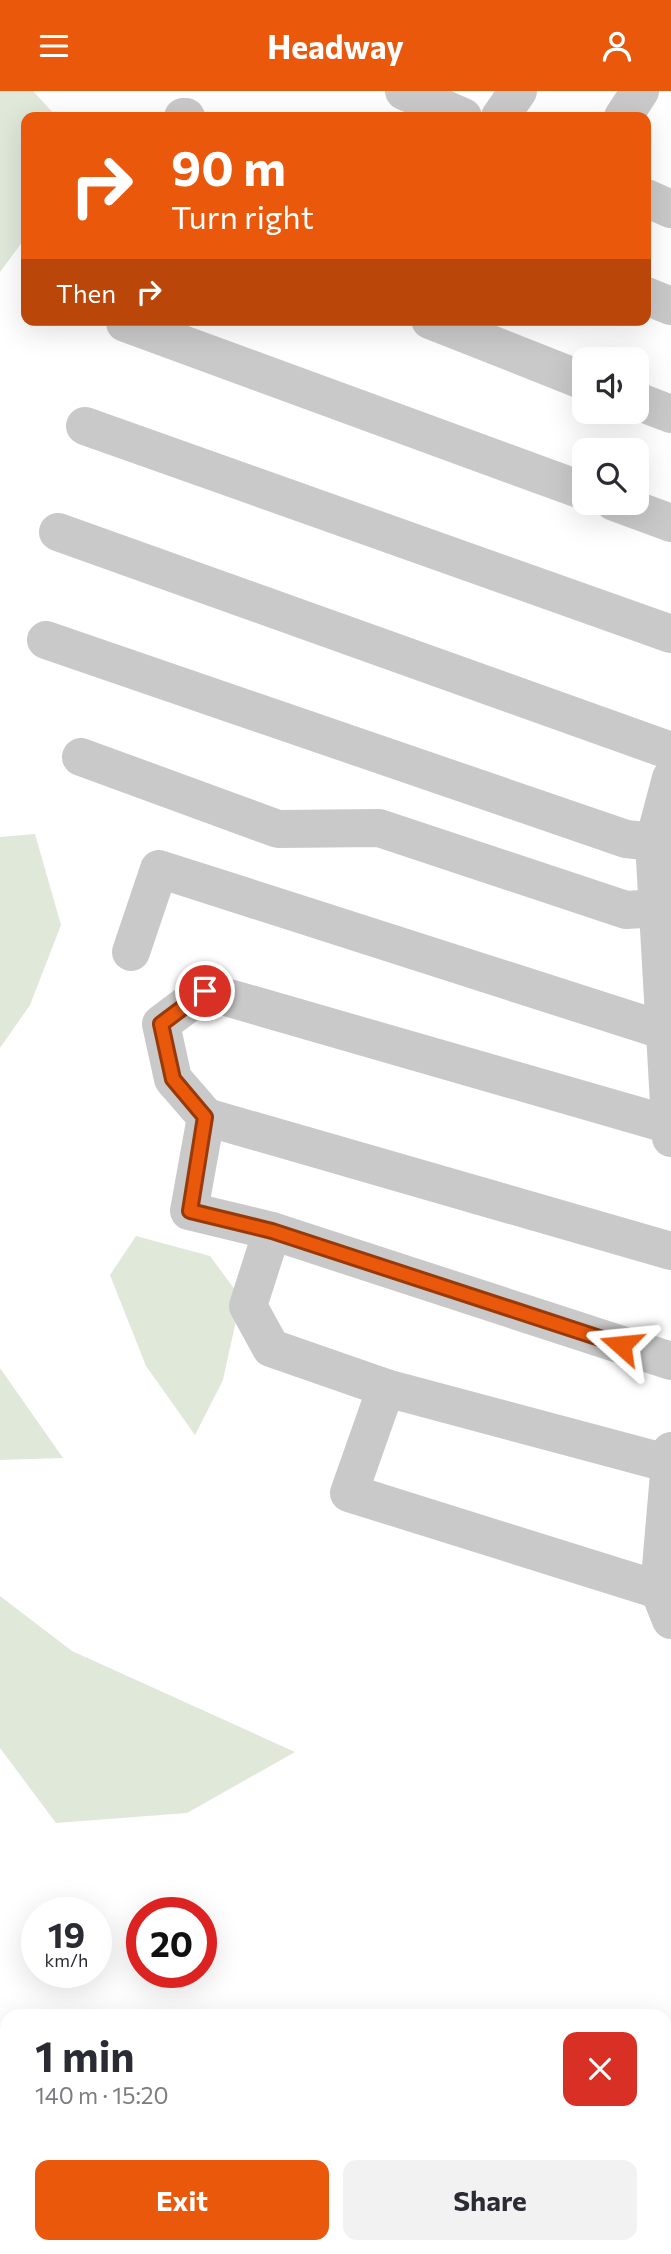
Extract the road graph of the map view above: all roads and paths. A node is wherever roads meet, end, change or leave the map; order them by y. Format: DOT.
graph roads {
  1 [pos="404,91"];
  2 [pos="518,91"];
  3 [pos="640,91"];
  4 [pos="452,112"];
  5 [pos="503,112"];
  6 [pos="626,112"];
  7 [pos="651,200"];
  8 [pos="671,209"];
  9 [pos="651,298"];
  10 [pos="671,306"];
  11 [pos="133,326"];
  12 [pos="445,326"];
  13 [pos="572,376"];
  14 [pos="649,406"];
  15 [pos="671,414"];
  16 [pos="85,426"];
  17 [pos="572,487"];
  18 [pos="649,515"];
  19 [pos="671,523"];
  20 [pos="58,532"];
  21 [pos="671,634"];
  22 [pos="46,640"];
  23 [pos="671,751"];
  24 [pos="81,757"];
  25 [pos="671,778"];
  26 [pos="654,842"];
  27 [pos="658,908"];
  28 [pos="131,952"];
  29 [pos="665,1031"];
  30 [pos="205,1117"];
  31 [pos="670,1125"];
  32 [pos="671,1138"];
  33 [pos="272,1231"];
  34 [pos="671,1251"];
  35 [pos="671,1361"];
  36 [pos="386,1388"];
  37 [pos="670,1458"];
  38 [pos="665,1605"];
  1 -- 4 [label="lane"];
  2 -- 5 [label="lane"];
  3 -- 6 [label="lane"];
  7 -- 8 [label="lane"];
  9 -- 10 [label="lane"];
  11 -- 17 [label="lane"];
  12 -- 13 [label="lane"];
  14 -- 15 [label="lane"];
  16 -- 21 [label="lane"];
  18 -- 19 [label="lane"];
  20 -- 23 [label="lane"];
  22 -- 26 [label="lane"];
  24 -- 27 [label="lane"];
  25 -- 26 [label="lane"];
  26 -- 27 [label="lane"];
  27 -- 29 [label="lane"];
  28 -- 29 [label="lane"];
  29 -- 31 [label="lane"];
  30 -- 31 [label="lane"];
  30 -- 33 [label="lane"];
  30 -- 34 [label="lane"];
  31 -- 32 [label="lane"];
  33 -- 35 [label="lane"];
  33 -- 36 [label="lane"];
  36 -- 37 [label="lane"];
  36 -- 38 [label="lane"];
  37 -- 38 [label="lane"];
}
